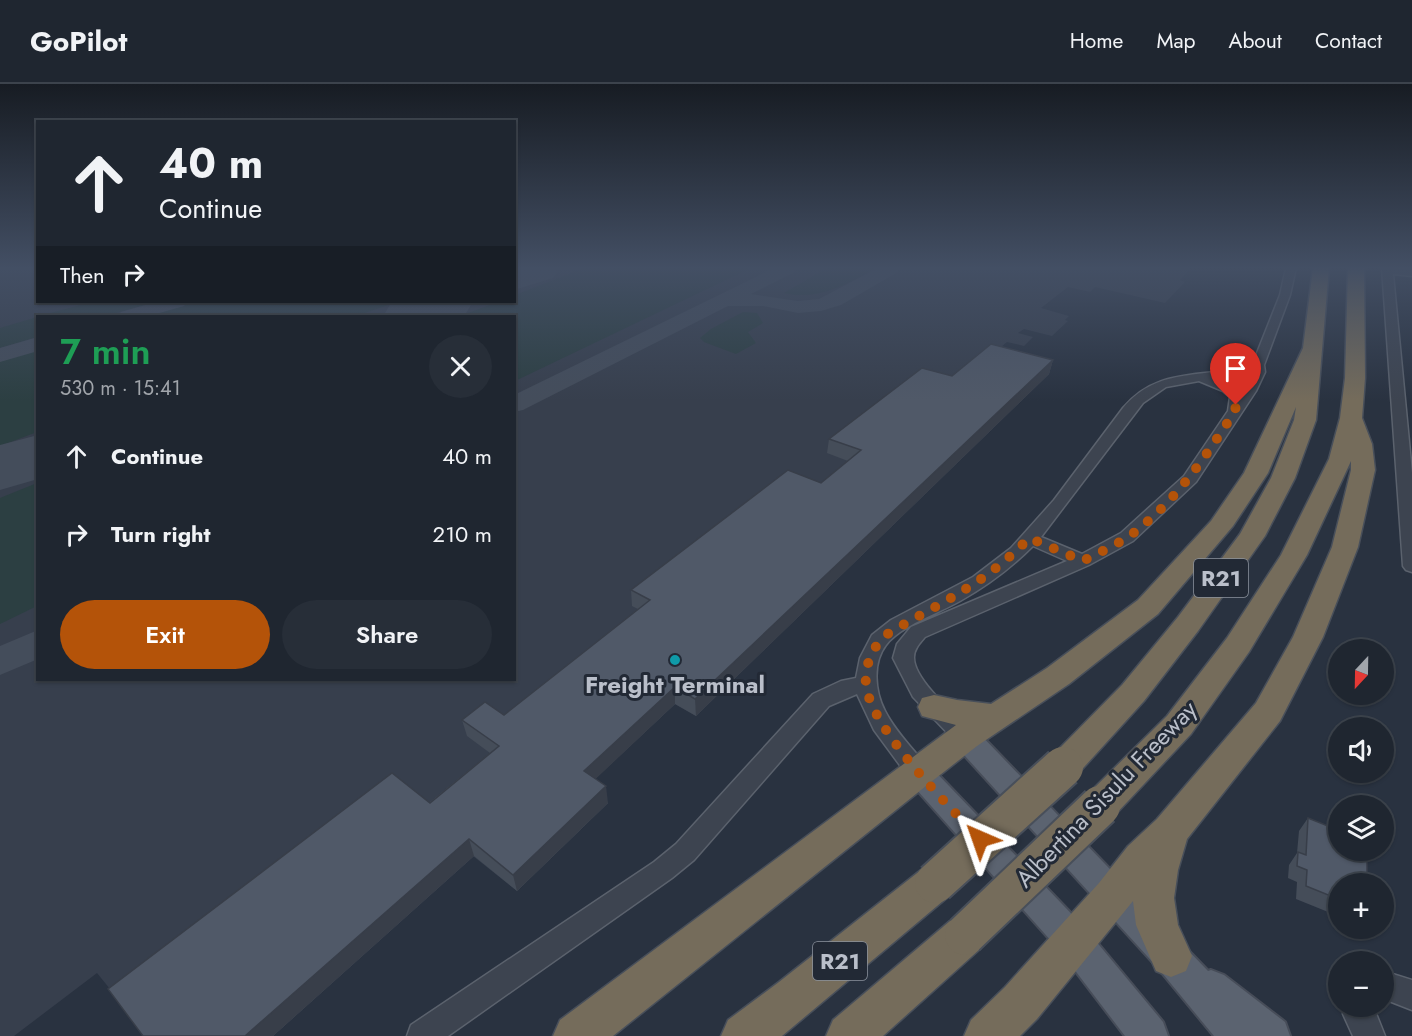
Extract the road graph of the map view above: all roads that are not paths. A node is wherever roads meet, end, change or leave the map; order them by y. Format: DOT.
graph roads {
  1 [pos="1278,312"];
  2 [pos="1315,312"];
  3 [pos="1356,312"];
  4 [pos="1393,312"];
  5 [pos="1310,352"];
  6 [pos="1258,365"];
  7 [pos="1194,377"];
  8 [pos="1235,411"];
  9 [pos="1351,418"];
  10 [pos="1406,418"];
  11 [pos="1029,538"];
  12 [pos="1083,561"];
  13 [pos="1412,566"];
  14 [pos="866,685"];
  15 [pos="934,707"];
  16 [pos="997,717"];
  17 [pos="965,737"];
  18 [pos="918,772"];
  19 [pos="1170,831"];
  20 [pos="1113,896"];
  21 [pos="1073,940"];
  22 [pos="1172,957"];
  23 [pos="1394,989"];
  24 [pos="1412,995"];
  25 [pos="1360,1017"];
  26 [pos="422,1036"];
  27 [pos="576,1036"];
  28 [pos="744,1036"];
  29 [pos="849,1036"];
  30 [pos="987,1036"];
  31 [pos="1149,1036"];
  32 [pos="1239,1036"];
  33 [pos="1271,1036"];
  34 [pos="1370,1036"];
  1 -- 6 [label="street"];
  2 -- 5 [label="highway, Albertina Sisulu Freeway / R21"];
  3 -- 9 [label="highway, Albertina Sisulu Freeway / R21"];
  4 -- 10 [label="street"];
  5 -- 16 [label="highway"];
  5 -- 28 [label="highway, Albertina Sisulu Freeway / R21, bridge"];
  6 -- 7 [label="street"];
  6 -- 8 [label="street"];
  7 -- 8 [label="street"];
  7 -- 11 [label="street"];
  8 -- 12 [label="street"];
  9 -- 19 [label="highway"];
  9 -- 29 [label="highway, Albertina Sisulu Freeway / R21, bridge"];
  10 -- 13 [label="street"];
  11 -- 12 [label="street"];
  11 -- 14 [label="street"];
  12 -- 15 [label="street"];
  14 -- 18 [label="street"];
  14 -- 26 [label="street"];
  15 -- 16 [label="highway"];
  15 -- 17 [label="street"];
  16 -- 17 [label="highway"];
  17 -- 18 [label="highway"];
  17 -- 20 [label="main road"];
  18 -- 21 [label="main road"];
  18 -- 27 [label="highway"];
  19 -- 20 [label="highway"];
  19 -- 22 [label="highway"];
  20 -- 21 [label="highway"];
  20 -- 22 [label="main road"];
  21 -- 30 [label="highway"];
  21 -- 31 [label="main road"];
  22 -- 32 [label="main road"];
  22 -- 33 [label="main road"];
  23 -- 24 [label="street"];
  25 -- 34 [label="street"];
}
